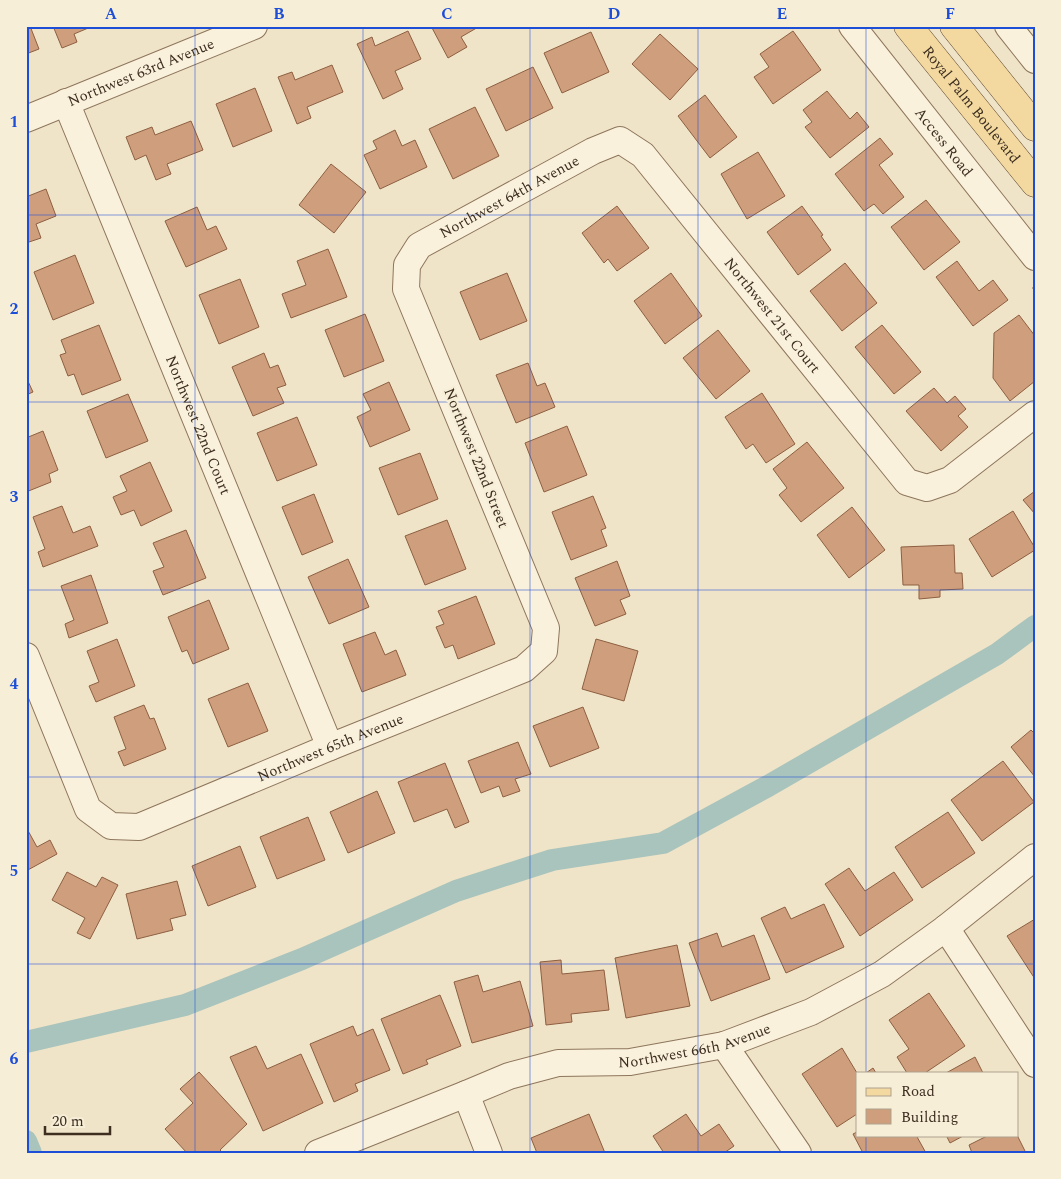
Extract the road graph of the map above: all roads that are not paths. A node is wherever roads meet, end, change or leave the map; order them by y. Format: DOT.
graph roads {
  1 [pos="254,26"];
  2 [pos="852,26"];
  3 [pos="908,26"];
  4 [pos="954,26"];
  5 [pos="1008,26"];
  6 [pos="1035,60"];
  7 [pos="66,102"];
  8 [pos="26,119"];
  9 [pos="1035,127"];
  10 [pos="620,140"];
  11 [pos="1035,183"];
  12 [pos="1035,257"];
  13 [pos="406,265"];
  14 [pos="1035,414"];
  15 [pos="544,651"];
  16 [pos="26,656"];
  17 [pos="330,747"];
  18 [pos="1035,857"];
  19 [pos="946,928"];
  20 [pos="724,1045"];
  21 [pos="1035,1064"];
  22 [pos="466,1094"];
  23 [pos="318,1153"];
  24 [pos="490,1153"];
  25 [pos="798,1153"];
  1 -- 7 [label="street, Northwest 63rd Avenue"];
  2 -- 12 [label="street, Access Road"];
  3 -- 11 [label="main road, Royal Palm Boulevard"];
  4 -- 9 [label="main road"];
  5 -- 6 [label="street"];
  7 -- 8 [label="street, Northwest 63rd Avenue"];
  7 -- 17 [label="street, Northwest 22nd Court"];
  10 -- 13 [label="street, Northwest 64th Avenue"];
  10 -- 14 [label="street, Northwest 21st Court"];
  13 -- 15 [label="street, Northwest 22nd Street"];
  15 -- 17 [label="street, Northwest 65th Avenue"];
  16 -- 17 [label="street, Northwest 65th Avenue"];
  18 -- 19 [label="street, Northwest 66th Avenue"];
  19 -- 20 [label="street, Northwest 66th Avenue"];
  19 -- 21 [label="street"];
  20 -- 22 [label="street, Northwest 66th Avenue"];
  20 -- 25 [label="street"];
  22 -- 23 [label="street, Northwest 66th Avenue"];
  22 -- 24 [label="street"];
}
